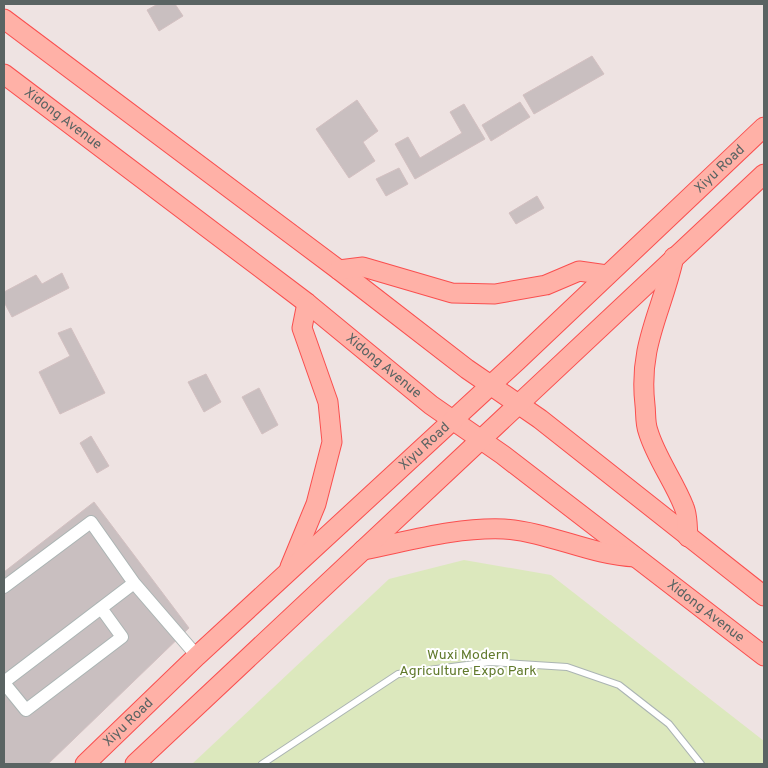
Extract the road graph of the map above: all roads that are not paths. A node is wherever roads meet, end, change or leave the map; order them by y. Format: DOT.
graph roads {
  1 [pos="4,19"];
  2 [pos="4,74"];
  3 [pos="764,127"];
  4 [pos="764,174"];
  5 [pos="674,257"];
  6 [pos="339,270"];
  7 [pos="607,275"];
  8 [pos="307,303"];
  9 [pos="491,385"];
  10 [pos="519,404"];
  11 [pos="453,420"];
  12 [pos="481,439"];
  13 [pos="688,537"];
  14 [pos="364,550"];
  15 [pos="635,558"];
  16 [pos="288,571"];
  17 [pos="134,583"];
  18 [pos="4,587"];
  19 [pos="764,596"];
  20 [pos="101,608"];
  21 [pos="197,656"];
  22 [pos="764,656"];
  23 [pos="4,683"];
  24 [pos="85,764"];
  25 [pos="135,764"];
  26 [pos="262,764"];
  27 [pos="702,764"];
  1 -- 6 [label="main road"];
  2 -- 8 [label="main road, Xidong Avenue"];
  3 -- 7 [label="main road, Xiyu Road"];
  4 -- 5 [label="main road"];
  5 -- 10 [label="main road"];
  5 -- 13 [label="main road"];
  6 -- 7 [label="main road"];
  6 -- 9 [label="main road"];
  7 -- 9 [label="main road, Xiyu Road"];
  8 -- 11 [label="main road, Xidong Avenue"];
  8 -- 16 [label="main road"];
  9 -- 10 [label="main road"];
  9 -- 11 [label="main road, Xiyu Road"];
  10 -- 12 [label="main road"];
  10 -- 13 [label="main road"];
  11 -- 12 [label="main road, Xidong Avenue"];
  11 -- 16 [label="main road, Xiyu Road"];
  12 -- 14 [label="main road"];
  12 -- 15 [label="main road, Xidong Avenue"];
  13 -- 19 [label="main road"];
  14 -- 15 [label="main road"];
  14 -- 25 [label="main road"];
  15 -- 22 [label="main road, Xidong Avenue"];
  16 -- 21 [label="main road, Xiyu Road"];
  17 -- 18 [label="street"];
  17 -- 20 [label="street"];
  17 -- 21 [label="street"];
  20 -- 23 [label="street"];
  20 -- 23 [label="street"];
  21 -- 24 [label="main road, Xiyu Road"];
  26 -- 27 [label="lane"];
}
